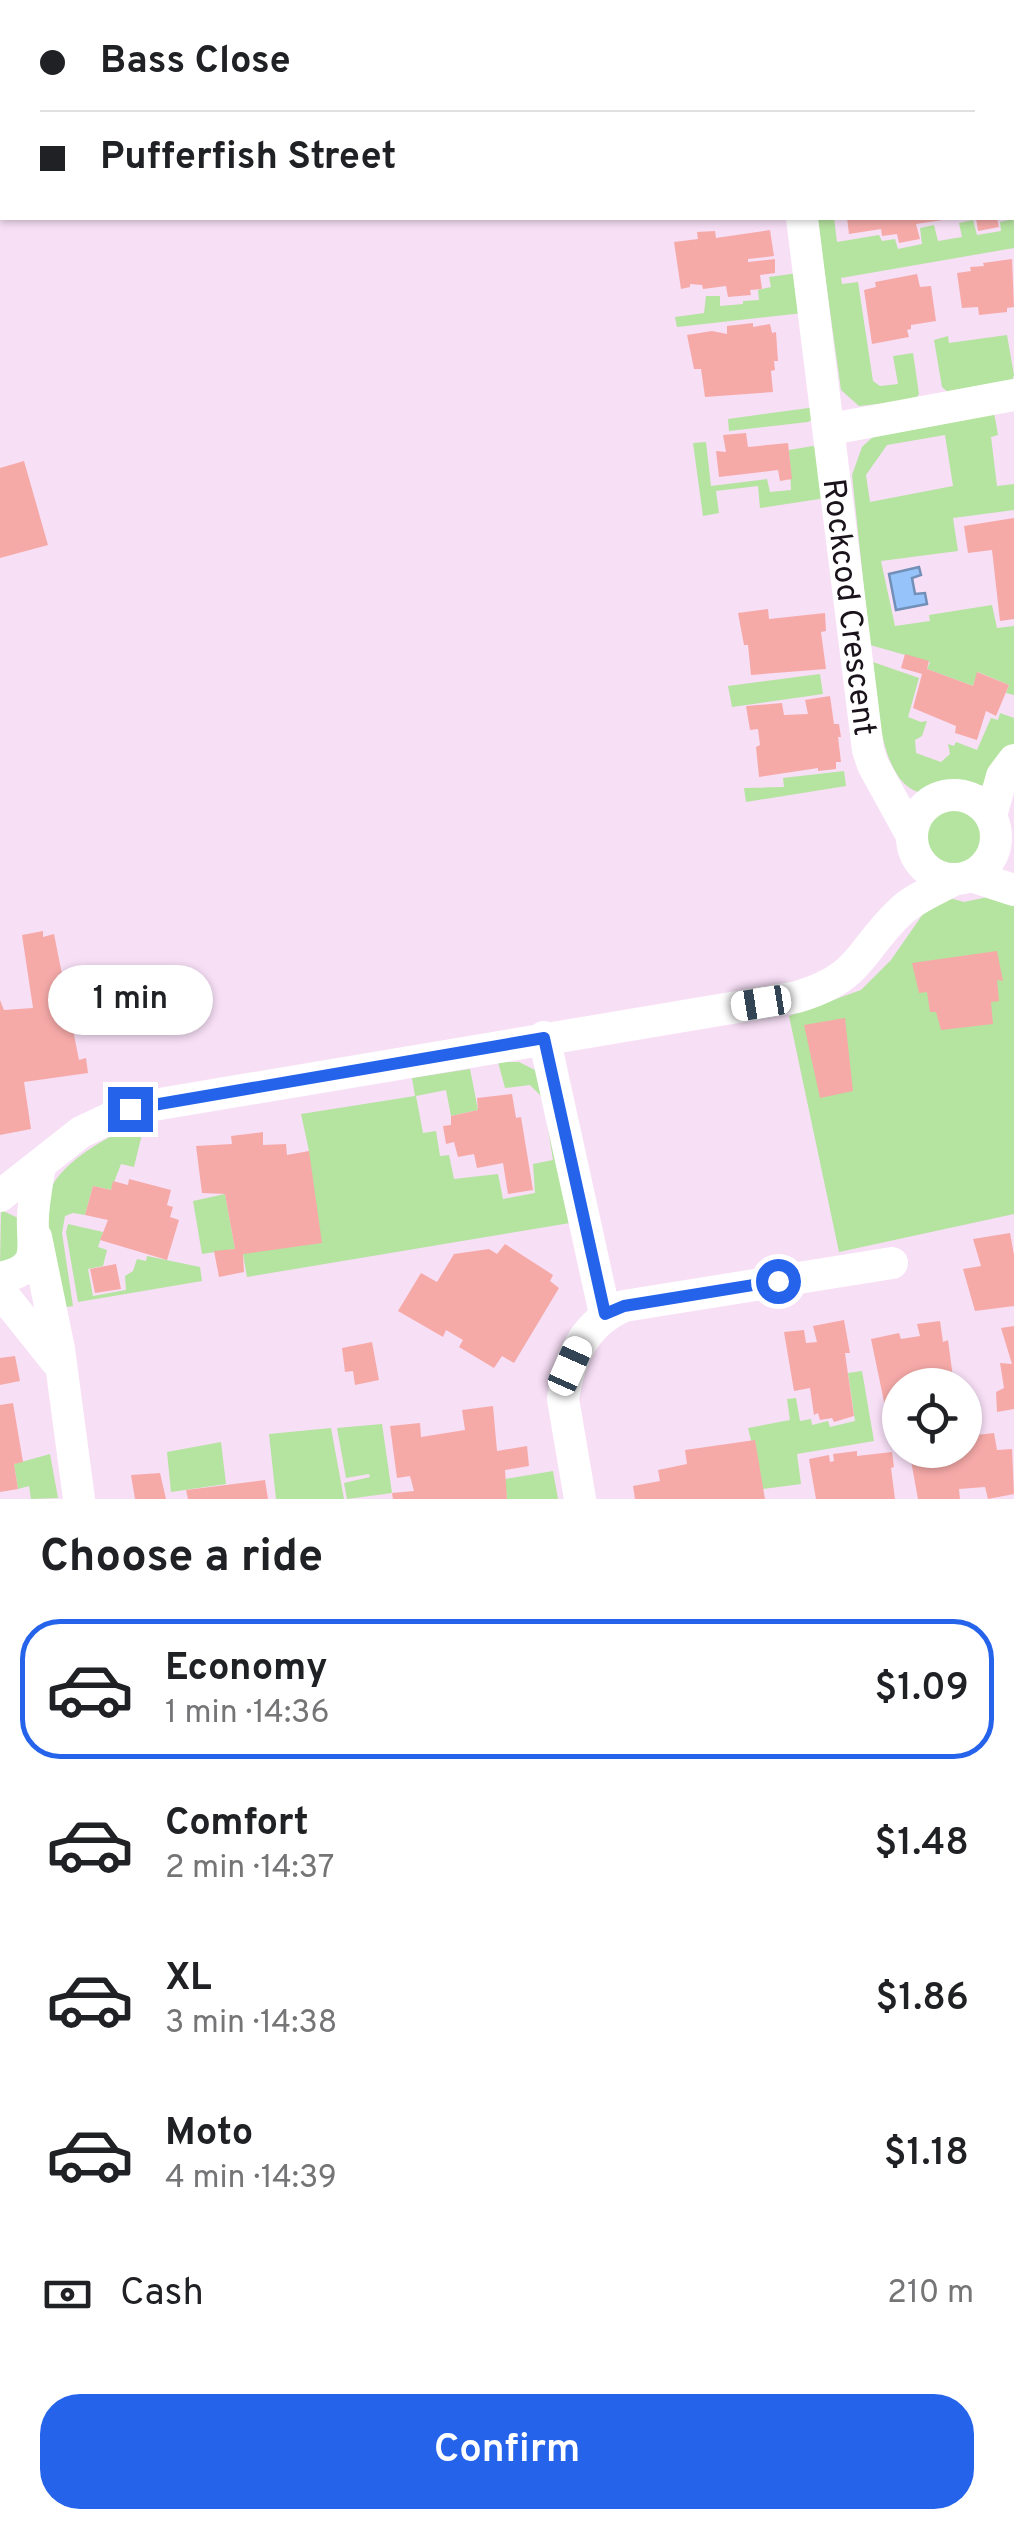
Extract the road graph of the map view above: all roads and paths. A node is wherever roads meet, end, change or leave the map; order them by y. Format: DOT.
graph roads {
  1 [pos="802,220"];
  2 [pos="1014,395"];
  3 [pos="830,429"];
  4 [pos="1008,768"];
  5 [pos="882,783"];
  6 [pos="946,798"];
  7 [pos="994,828"];
  8 [pos="913,844"];
  9 [pos="1014,875"];
  10 [pos="963,877"];
  11 [pos="1014,890"];
  12 [pos="901,910"];
  13 [pos="544,1038"];
  14 [pos="40,1166"];
  15 [pos="0,1198"];
  16 [pos="34,1229"];
  17 [pos="892,1263"];
  18 [pos="0,1278"];
  19 [pos="0,1291"];
  20 [pos="605,1314"];
  21 [pos="58,1365"];
  22 [pos="80,1499"];
  23 [pos="580,1499"];
  1 -- 3 [label="street, Rockcod Crescent"];
  2 -- 3 [label="street"];
  3 -- 5 [label="street, Rockcod Crescent"];
  4 -- 6 [label="street"];
  4 -- 7 [label="street"];
  5 -- 6 [label="street, Rockcod Crescent"];
  5 -- 8 [label="street, Rockcod Crescent"];
  6 -- 7 [label="street"];
  6 -- 8 [label="street"];
  7 -- 9 [label="street"];
  7 -- 10 [label="street"];
  8 -- 10 [label="street"];
  8 -- 12 [label="street"];
  10 -- 11 [label="street"];
  10 -- 12 [label="street"];
  12 -- 13 [label="street"];
  13 -- 14 [label="street"];
  13 -- 20 [label="street"];
  14 -- 15 [label="street"];
  14 -- 16 [label="street"];
  15 -- 16 [label="street"];
  16 -- 18 [label="street"];
  16 -- 21 [label="street"];
  17 -- 20 [label="street"];
  19 -- 21 [label="street"];
  20 -- 23 [label="street"];
  21 -- 22 [label="street"];
}
